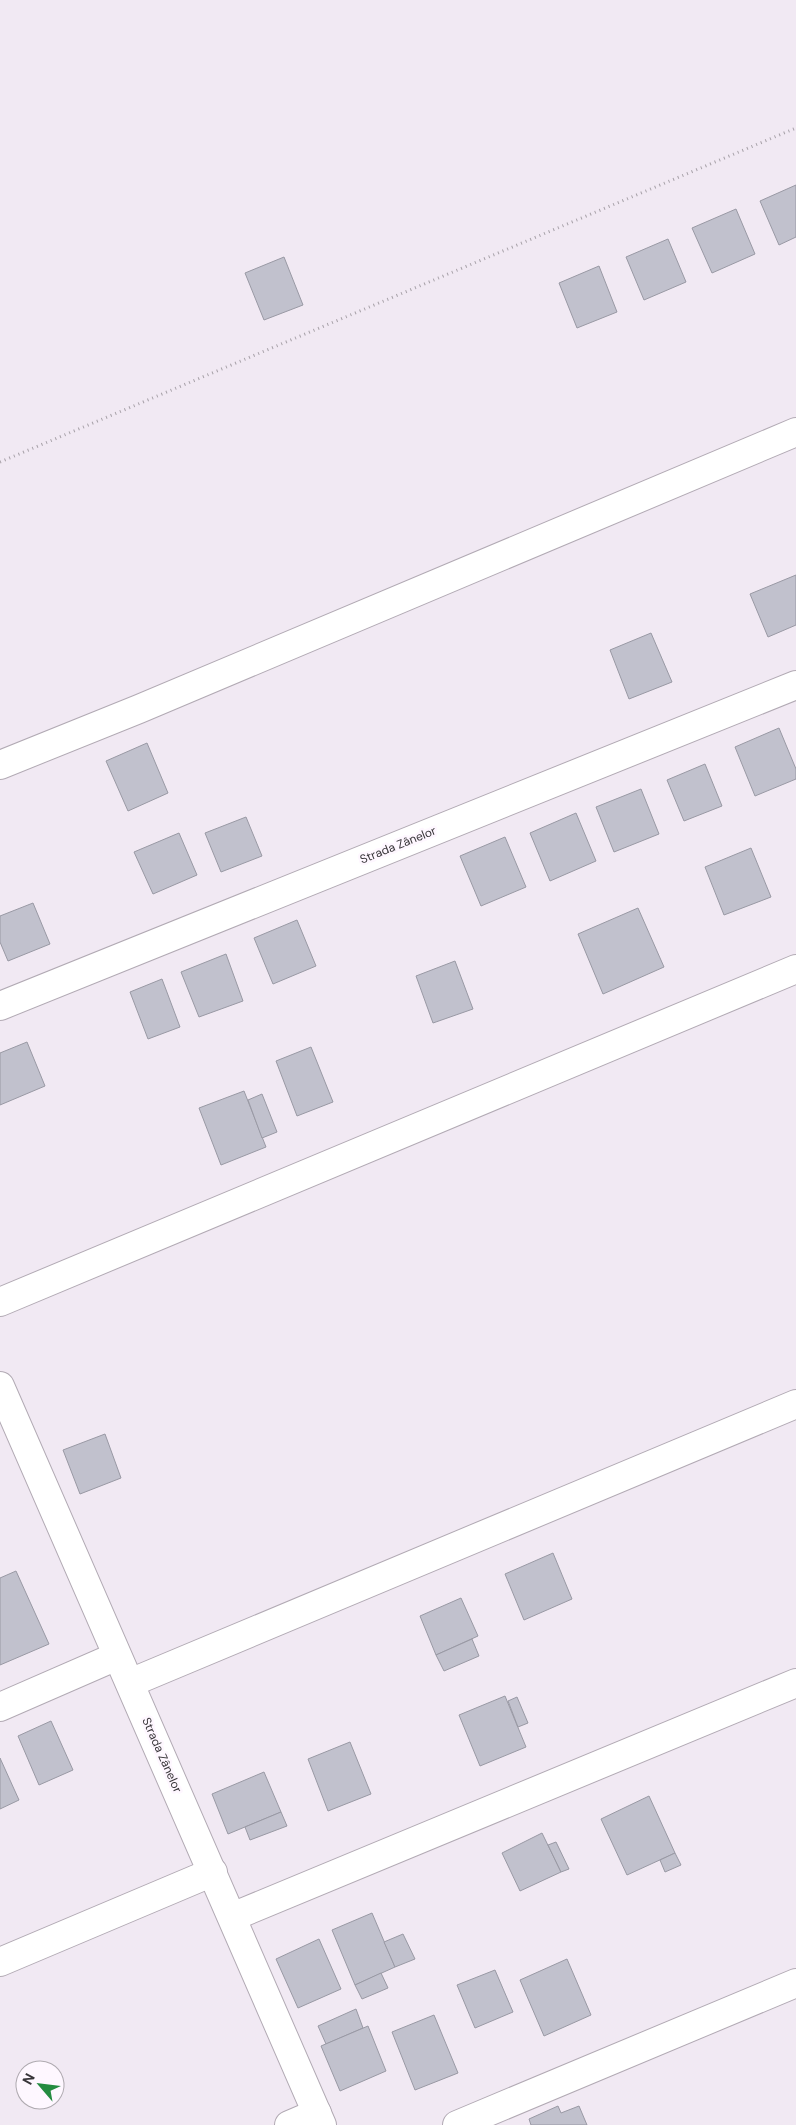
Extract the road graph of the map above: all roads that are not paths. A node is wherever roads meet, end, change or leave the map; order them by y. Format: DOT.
graph roads {
  1 [pos="796,432"];
  2 [pos="796,685"];
  3 [pos="0,765"];
  4 [pos="796,969"];
  5 [pos="0,1006"];
  6 [pos="0,1302"];
  7 [pos="0,1386"];
  8 [pos="796,1404"];
  9 [pos="117,1656"];
  10 [pos="130,1683"];
  11 [pos="796,1683"];
  12 [pos="0,1707"];
  13 [pos="213,1872"];
  14 [pos="232,1916"];
  15 [pos="0,1962"];
  16 [pos="796,1983"];
  17 [pos="319,2119"];
  18 [pos="289,2125"];
  19 [pos="457,2125"];
  1 -- 3 [label="street"];
  2 -- 5 [label="street, Strada Zânelor"];
  4 -- 6 [label="street"];
  7 -- 9 [label="street, Strada Zânelor"];
  8 -- 10 [label="street"];
  9 -- 10 [label="street, Strada Zânelor"];
  9 -- 12 [label="street"];
  10 -- 13 [label="street, Strada Zânelor"];
  11 -- 14 [label="street"];
  13 -- 14 [label="street, Strada Zânelor"];
  13 -- 15 [label="street"];
  14 -- 17 [label="street, Strada Zânelor"];
  16 -- 19 [label="street"];
  17 -- 18 [label="street"];
}
